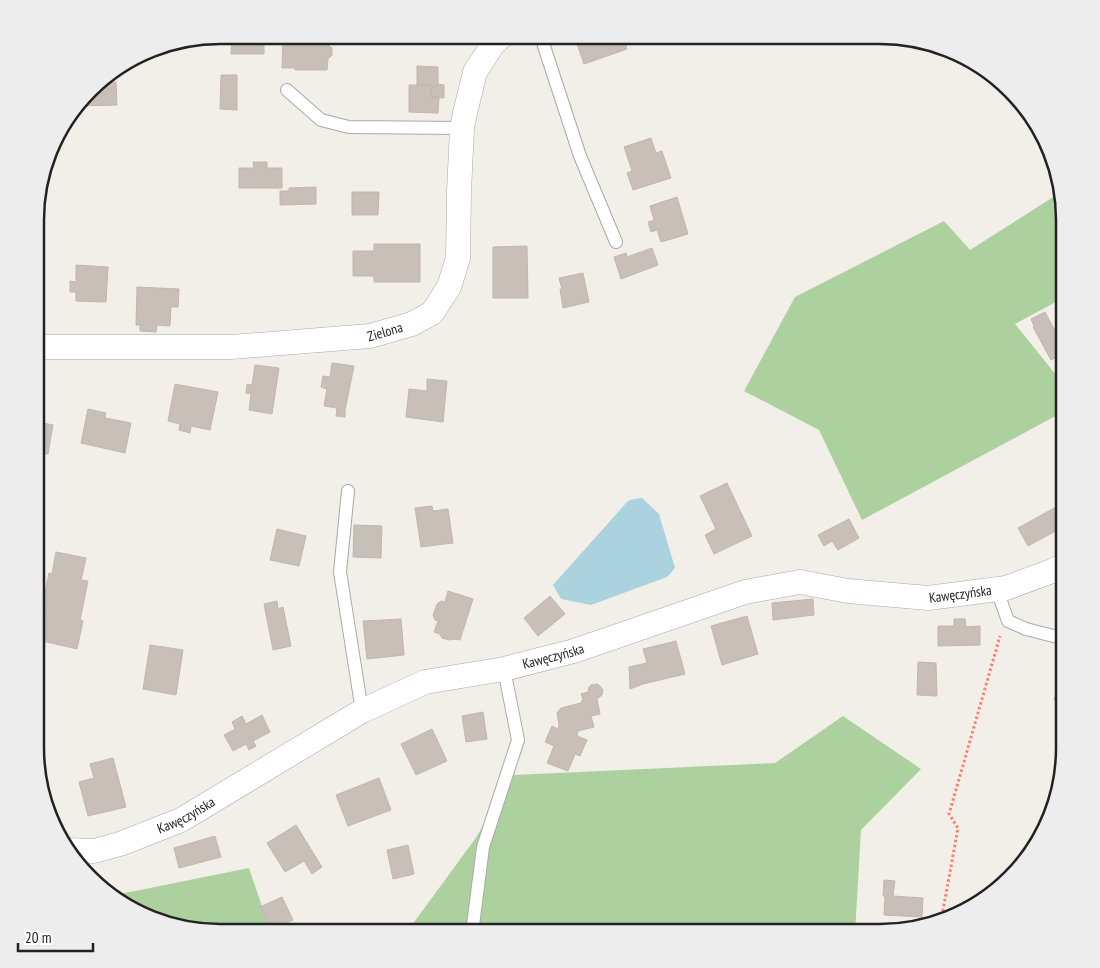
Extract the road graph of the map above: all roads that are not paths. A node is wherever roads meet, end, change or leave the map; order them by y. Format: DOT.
graph roads {
  1 [pos="493,44"];
  2 [pos="543,44"];
  3 [pos="287,90"];
  4 [pos="462,128"];
  5 [pos="616,242"];
  6 [pos="44,347"];
  7 [pos="348,491"];
  8 [pos="1056,569"];
  9 [pos="997,590"];
  10 [pos="1056,637"];
  11 [pos="504,669"];
  12 [pos="362,711"];
  13 [pos="76,850"];
  14 [pos="473,924"];
  1 -- 4 [label="street, Zielona"];
  2 -- 5 [label="lane"];
  3 -- 4 [label="lane"];
  4 -- 6 [label="street, Zielona"];
  7 -- 12 [label="lane"];
  8 -- 9 [label="street, Kawęczyńska"];
  9 -- 10 [label="lane"];
  9 -- 11 [label="street, Kawęczyńska"];
  11 -- 12 [label="street, Kawęczyńska"];
  11 -- 14 [label="lane"];
  12 -- 13 [label="street, Kawęczyńska"];
}
